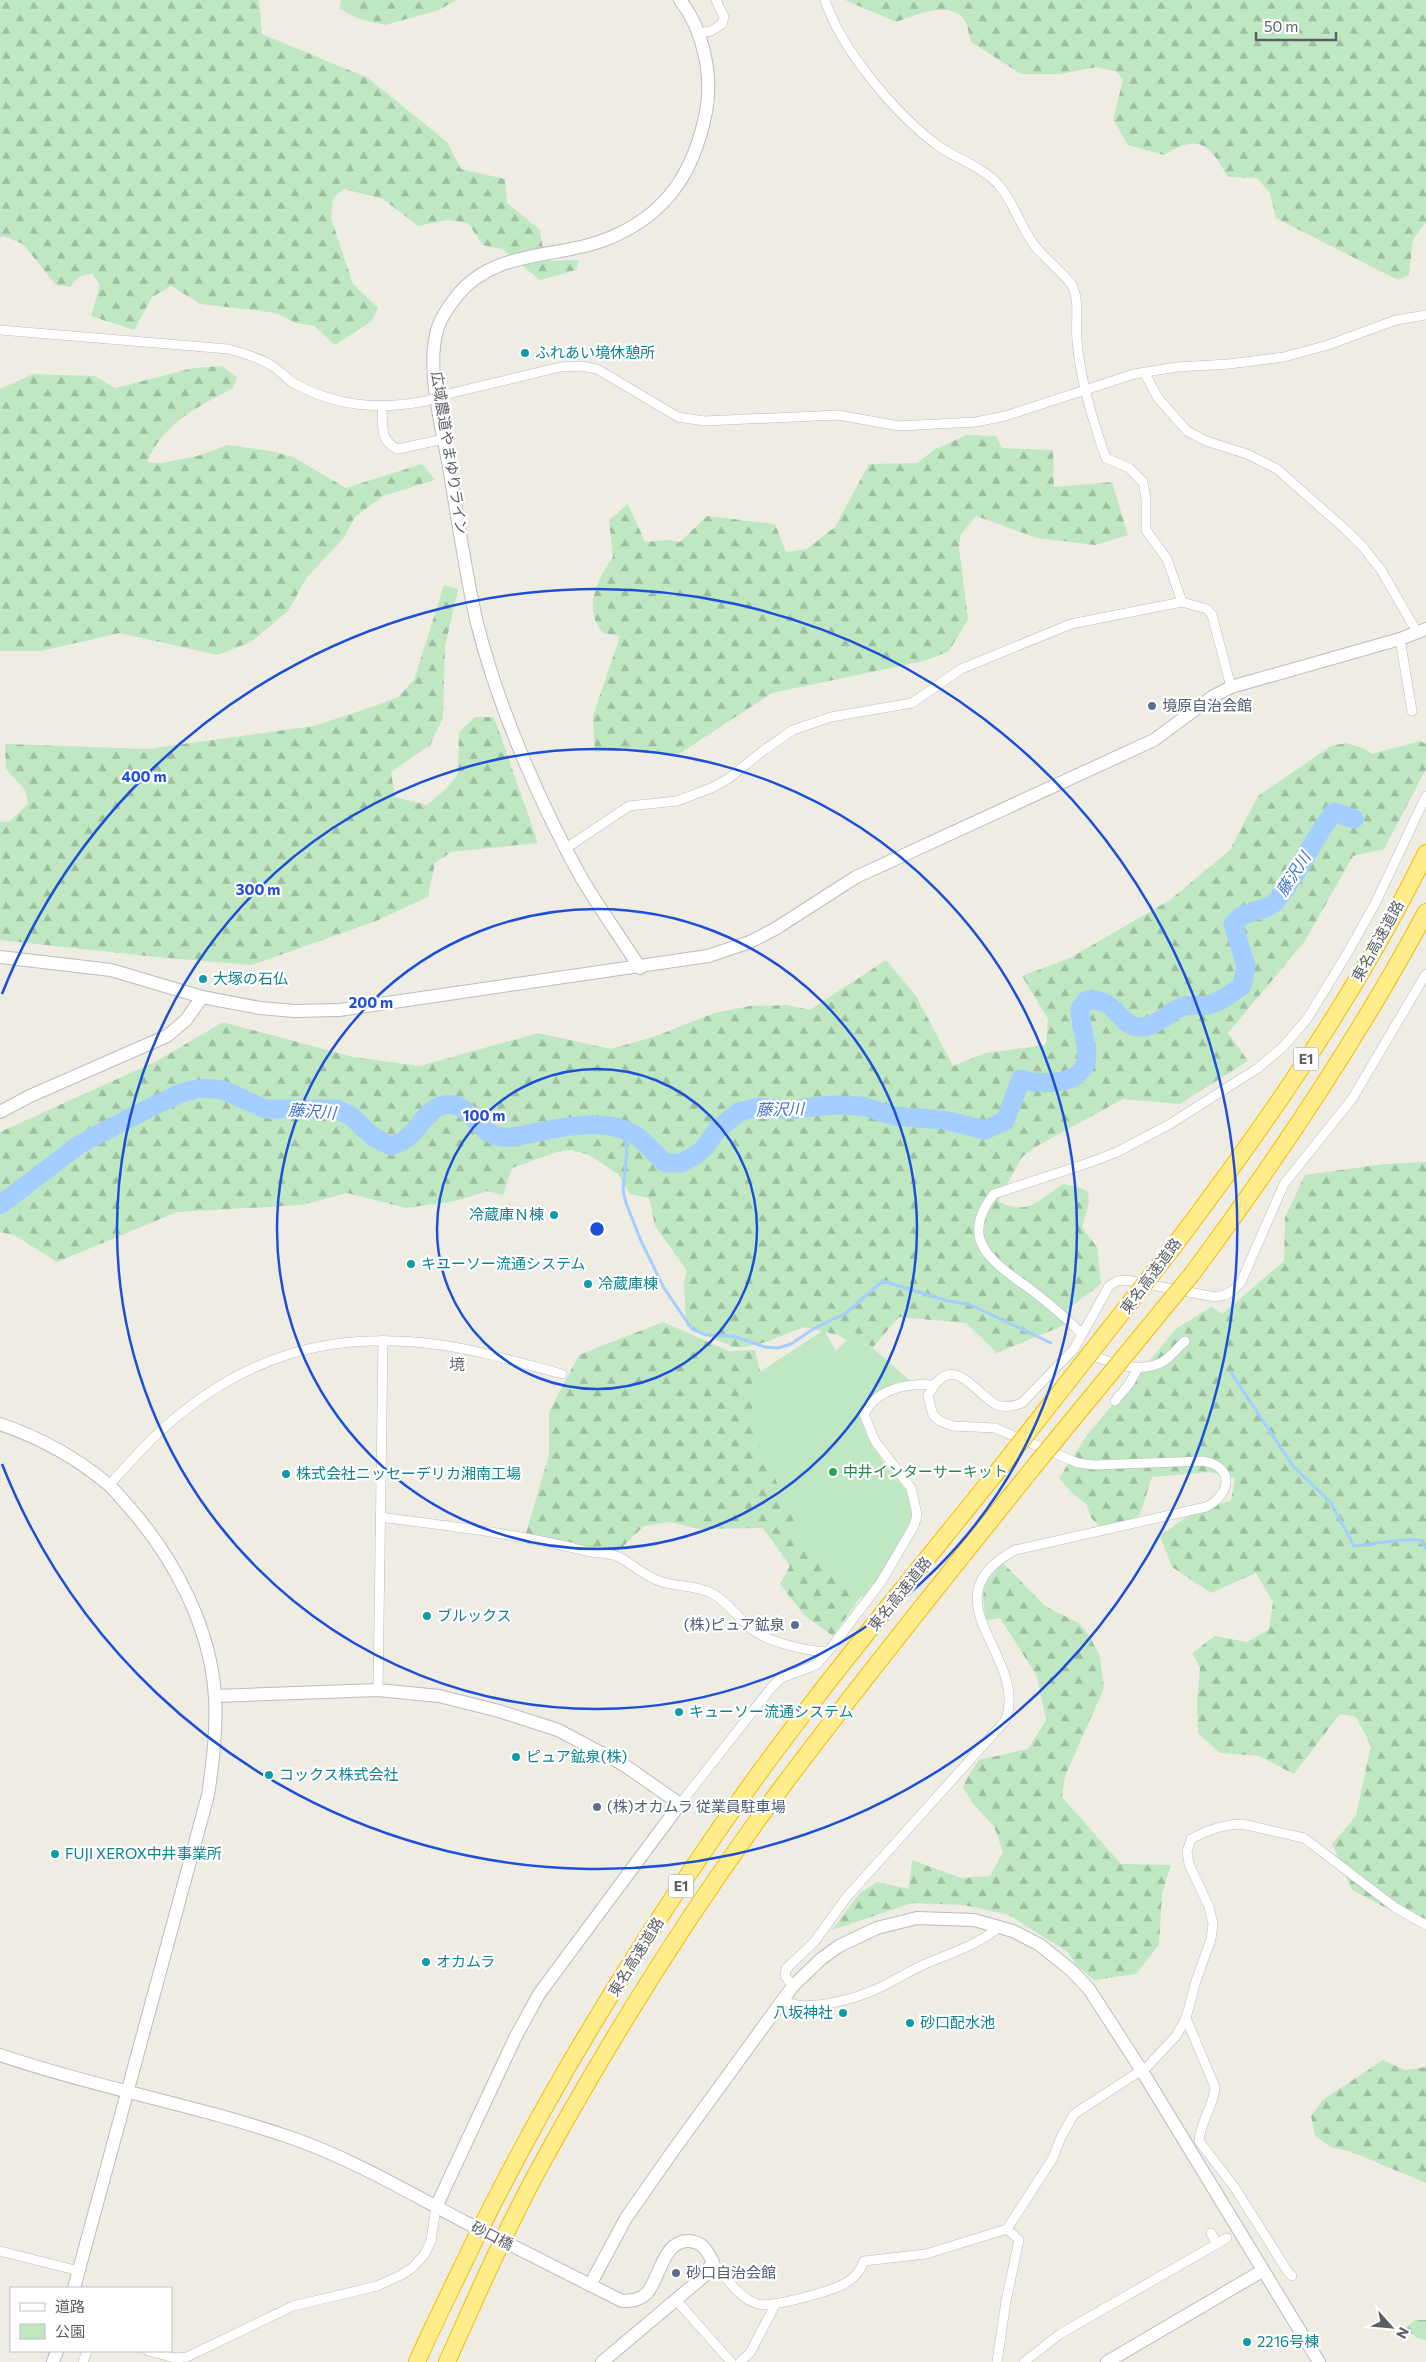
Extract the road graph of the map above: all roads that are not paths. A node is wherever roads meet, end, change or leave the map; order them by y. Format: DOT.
graph roads {
  1 [pos="680,0"];
  2 [pos="716,0"];
  3 [pos="825,0"];
  4 [pos="698,33"];
  5 [pos="1426,315"];
  6 [pos="0,330"];
  7 [pos="1144,372"];
  8 [pos="1084,390"];
  9 [pos="382,407"];
  10 [pos="444,439"];
  11 [pos="1182,602"];
  12 [pos="1422,630"];
  13 [pos="1400,639"];
  14 [pos="1231,687"];
  15 [pos="1412,711"];
  16 [pos="1426,796"];
  17 [pos="566,849"];
  18 [pos="1426,853"];
  19 [pos="1426,912"];
  20 [pos="0,957"];
  21 [pos="640,968"];
  22 [pos="1426,974"];
  23 [pos="202,997"];
  24 [pos="0,1112"];
  25 [pos="1081,1333"];
  26 [pos="383,1340"];
  27 [pos="1185,1341"];
  28 [pos="1074,1349"];
  29 [pos="1138,1368"];
  30 [pos="562,1374"];
  31 [pos="934,1385"];
  32 [pos="1115,1401"];
  33 [pos="0,1424"];
  34 [pos="109,1485"];
  35 [pos="380,1517"];
  36 [pos="828,1652"];
  37 [pos="378,1690"];
  38 [pos="215,1696"];
  39 [pos="680,1804"];
  40 [pos="1426,1926"];
  41 [pos="1000,1927"];
  42 [pos="793,1986"];
  43 [pos="782,2000"];
  44 [pos="1186,2018"];
  45 [pos="0,2055"];
  46 [pos="1142,2071"];
  47 [pos="128,2092"];
  48 [pos="1194,2144"];
  49 [pos="436,2207"];
  50 [pos="1007,2229"];
  51 [pos="1211,2232"];
  52 [pos="1228,2238"];
  53 [pos="1217,2244"];
  54 [pos="0,2251"];
  55 [pos="713,2262"];
  56 [pos="79,2271"];
  57 [pos="1262,2271"];
  58 [pos="1292,2276"];
  59 [pos="590,2285"];
  60 [pos="74,2287"];
  61 [pos="676,2300"];
  62 [pos="775,2305"];
  63 [pos="152,2352"];
  64 [pos="417,2362"];
  65 [pos="446,2362"];
  66 [pos="602,2362"];
  67 [pos="731,2362"];
  68 [pos="740,2362"];
  69 [pos="997,2362"];
  70 [pos="1024,2362"];
  71 [pos="1107,2362"];
  72 [pos="1319,2362"];
  1 -- 4 [label="street, 広域農道やまゆりライン"];
  2 -- 4 [label="street"];
  3 -- 8 [label="street"];
  4 -- 10 [label="street, 広域農道やまゆりライン"];
  5 -- 7 [label="street"];
  6 -- 9 [label="street"];
  7 -- 8 [label="street"];
  7 -- 12 [label="street"];
  8 -- 9 [label="street, bridge"];
  8 -- 11 [label="street"];
  9 -- 10 [label="street"];
  10 -- 17 [label="street, 広域農道やまゆりライン"];
  11 -- 14 [label="street"];
  11 -- 17 [label="street"];
  12 -- 13 [label="street"];
  13 -- 14 [label="street"];
  13 -- 15 [label="street"];
  14 -- 21 [label="street"];
  16 -- 25 [label="street"];
  17 -- 21 [label="street, 広域農道やまゆりライン"];
  18 -- 64 [label="highway, 東名高速道路 / E1, bridge"];
  19 -- 65 [label="highway, 東名高速道路 / E1, bridge"];
  20 -- 23 [label="street"];
  21 -- 23 [label="street"];
  22 -- 25 [label="street"];
  23 -- 24 [label="street"];
  25 -- 28 [label="street"];
  26 -- 30 [label="street"];
  26 -- 34 [label="street"];
  26 -- 35 [label="street"];
  27 -- 29 [label="street"];
  28 -- 29 [label="street"];
  28 -- 31 [label="street"];
  29 -- 32 [label="street"];
  31 -- 36 [label="street"];
  31 -- 42 [label="street"];
  33 -- 34 [label="street"];
  34 -- 38 [label="street"];
  35 -- 36 [label="street"];
  35 -- 37 [label="street"];
  36 -- 39 [label="street"];
  37 -- 38 [label="street"];
  37 -- 39 [label="street"];
  38 -- 47 [label="street"];
  39 -- 49 [label="street"];
  40 -- 44 [label="street"];
  41 -- 42 [label="street"];
  41 -- 43 [label="street"];
  41 -- 46 [label="street"];
  42 -- 43 [label="street"];
  43 -- 59 [label="street"];
  44 -- 46 [label="street"];
  44 -- 48 [label="street"];
  45 -- 47 [label="street, 砂口橋"];
  46 -- 48 [label="street"];
  46 -- 50 [label="street"];
  47 -- 49 [label="street, 砂口橋"];
  47 -- 56 [label="street"];
  48 -- 57 [label="street"];
  48 -- 58 [label="street"];
  49 -- 59 [label="street, 砂口橋, bridge"];
  49 -- 63 [label="street"];
  50 -- 62 [label="street"];
  50 -- 69 [label="street"];
  51 -- 53 [label="street"];
  52 -- 53 [label="street"];
  53 -- 70 [label="street"];
  54 -- 56 [label="street"];
  55 -- 59 [label="street, 砂口橋"];
  55 -- 61 [label="street"];
  55 -- 62 [label="street"];
  56 -- 60 [label="street"];
  57 -- 71 [label="street"];
  57 -- 72 [label="street"];
  61 -- 66 [label="street"];
  61 -- 67 [label="street"];
  62 -- 68 [label="street"];
}
